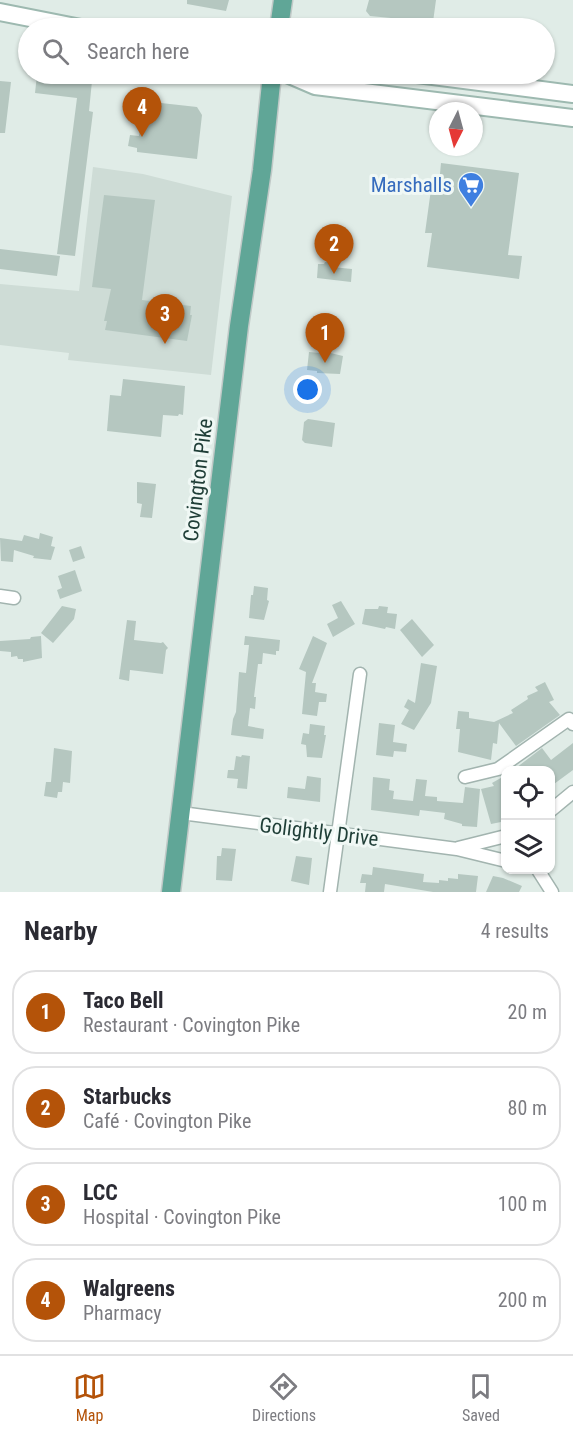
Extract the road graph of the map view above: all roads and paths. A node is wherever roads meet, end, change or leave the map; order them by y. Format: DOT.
graph roads {
  1 [pos="283,0"];
  2 [pos="7,9"];
  3 [pos="42,18"];
  4 [pos="280,18"];
  5 [pos="271,84"];
  6 [pos="310,84"];
  7 [pos="495,84"];
  8 [pos="573,94"];
  9 [pos="573,118"];
  10 [pos="0,596"];
  11 [pos="14,598"];
  12 [pos="360,674"];
  13 [pos="573,724"];
  14 [pos="465,777"];
  15 [pos="573,792"];
  16 [pos="555,807"];
  17 [pos="181,813"];
  18 [pos="338,834"];
  19 [pos="501,837"];
  20 [pos="457,849"];
  21 [pos="501,860"];
  22 [pos="541,874"];
  23 [pos="171,892"];
  24 [pos="330,892"];
  25 [pos="552,892"];
  1 -- 4 [label="main road"];
  2 -- 3 [label="main road"];
  5 -- 17 [label="main road, Covington Pike"];
  6 -- 9 [label="main road"];
  7 -- 8 [label="main road"];
  10 -- 11 [label="street"];
  12 -- 18 [label="street"];
  13 -- 14 [label="street"];
  15 -- 16 [label="street"];
  17 -- 18 [label="street, Golightly Drive"];
  17 -- 23 [label="main road, Covington Pike"];
  18 -- 20 [label="street, Golightly Drive"];
  18 -- 24 [label="street"];
  19 -- 20 [label="street"];
  20 -- 21 [label="street, Golightly Drive"];
  22 -- 25 [label="street"];
}
